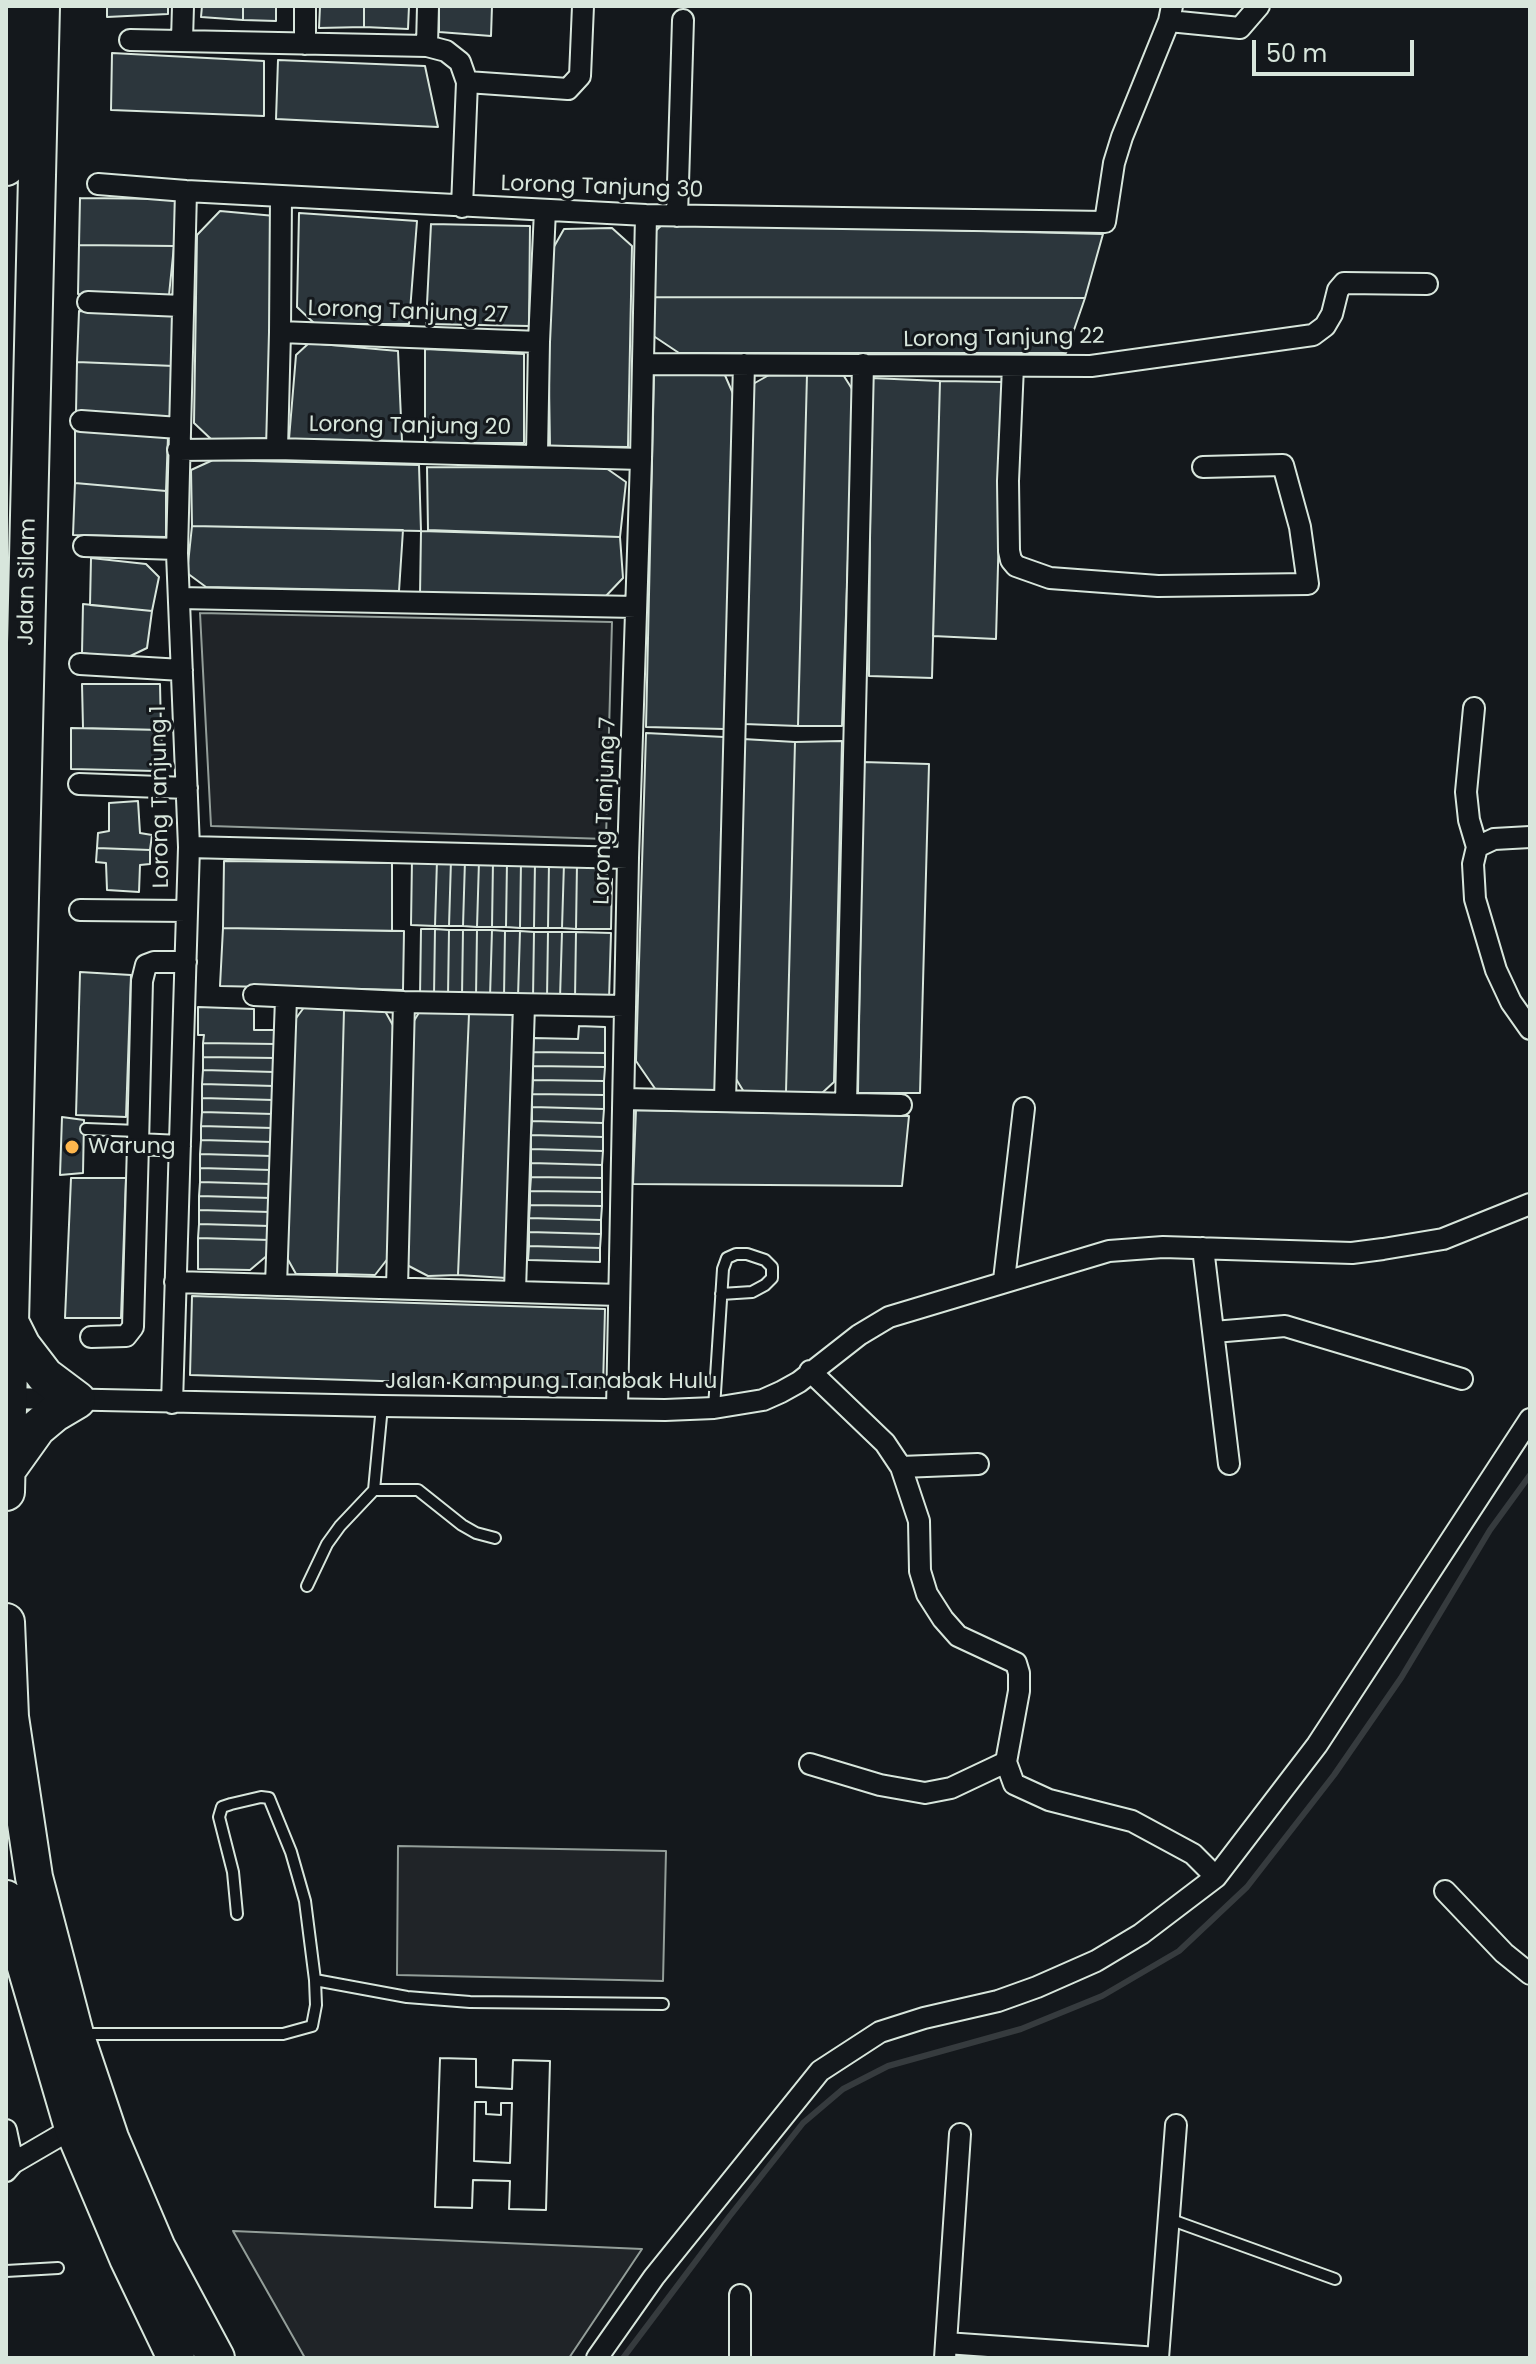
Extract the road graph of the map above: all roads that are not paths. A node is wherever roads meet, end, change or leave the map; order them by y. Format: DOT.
graph roads {
  1 [pos="10,6"];
  2 [pos="41,6"];
  3 [pos="183,6"];
  4 [pos="305,6"];
  5 [pos="428,6"];
  6 [pos="583,6"];
  7 [pos="1259,6"];
  8 [pos="1171,14"];
  9 [pos="683,20"];
  10 [pos="130,40"];
  11 [pos="182,40"];
  12 [pos="305,44"];
  13 [pos="427,46"];
  14 [pos="467,82"];
  15 [pos="6,167"];
  16 [pos="98,184"];
  17 [pos="186,191"];
  18 [pos="281,196"];
  19 [pos="462,207"];
  20 [pos="545,210"];
  21 [pos="646,215"];
  22 [pos="677,216"];
  23 [pos="1427,284"];
  24 [pos="88,302"];
  25 [pos="182,306"];
  26 [pos="280,332"];
  27 [pos="539,342"];
  28 [pos="643,364"];
  29 [pos="744,364"];
  30 [pos="863,364"];
  31 [pos="1013,366"];
  32 [pos="81,421"];
  33 [pos="179,428"];
  34 [pos="277,449"];
  35 [pos="178,450"];
  36 [pos="537,454"];
  37 [pos="641,459"];
  38 [pos="1203,467"];
  39 [pos="84,546"];
  40 [pos="177,549"];
  41 [pos="179,598"];
  42 [pos="636,607"];
  43 [pos="80,664"];
  44 [pos="182,670"];
  45 [pos="1474,708"];
  46 [pos="79,784"];
  47 [pos="187,788"];
  48 [pos="1530,837"];
  49 [pos="189,847"];
  50 [pos="1477,847"];
  51 [pos="628,858"];
  52 [pos="80,910"];
  53 [pos="187,911"];
  54 [pos="186,962"];
  55 [pos="254,995"];
  56 [pos="286,998"];
  57 [pos="404,1002"];
  58 [pos="524,1005"];
  59 [pos="624,1006"];
  60 [pos="1530,1029"];
  61 [pos="624,1099"];
  62 [pos="725,1101"];
  63 [pos="846,1104"];
  64 [pos="901,1105"];
  65 [pos="1024,1108"];
  66 [pos="86,1129"];
  67 [pos="138,1137"];
  68 [pos="180,1146"];
  69 [pos="1530,1204"];
  70 [pos="1203,1248"];
  71 [pos="1004,1280"];
  72 [pos="175,1282"];
  73 [pos="276,1285"];
  74 [pos="397,1288"];
  75 [pos="515,1291"];
  76 [pos="721,1294"];
  77 [pos="619,1295"];
  78 [pos="10,1322"];
  79 [pos="1214,1332"];
  80 [pos="91,1337"];
  81 [pos="810,1371"];
  82 [pos="1462,1379"];
  83 [pos="8,1398"];
  84 [pos="77,1400"];
  85 [pos="172,1403"];
  86 [pos="382,1406"];
  87 [pos="714,1408"];
  88 [pos="617,1409"];
  89 [pos="1530,1419"];
  90 [pos="978,1464"];
  91 [pos="1229,1464"];
  92 [pos="901,1467"];
  93 [pos="7,1470"];
  94 [pos="374,1490"];
  95 [pos="6,1492"];
  96 [pos="495,1538"];
  97 [pos="307,1586"];
  98 [pos="6,1622"];
  99 [pos="1006,1762"];
  100 [pos="810,1764"];
  101 [pos="1216,1877"];
  102 [pos="1445,1891"];
  103 [pos="6,1899"];
  104 [pos="237,1914"];
  105 [pos="1530,1974"];
  106 [pos="315,1980"];
  107 [pos="663,2004"];
  108 [pos="75,2034"];
  109 [pos="1176,2125"];
  110 [pos="73,2128"];
  111 [pos="6,2130"];
  112 [pos="960,2134"];
  113 [pos="10,2167"];
  114 [pos="1169,2219"];
  115 [pos="58,2268"];
  116 [pos="6,2271"];
  117 [pos="1335,2279"];
  118 [pos="740,2295"];
  119 [pos="946,2350"];
  120 [pos="176,2358"];
  121 [pos="216,2358"];
  122 [pos="597,2358"];
  123 [pos="740,2358"];
  124 [pos="1158,2358"];
  1 -- 15 [label="highway"];
  2 -- 78 [label="highway, Jalan Silam"];
  3 -- 11 [label="street"];
  4 -- 12 [label="street"];
  5 -- 13 [label="street"];
  6 -- 14 [label="street"];
  7 -- 8 [label="street"];
  8 -- 22 [label="street, Lorong Tanjung 30"];
  9 -- 22 [label="street"];
  10 -- 11 [label="street"];
  11 -- 12 [label="street"];
  12 -- 13 [label="street"];
  13 -- 14 [label="street"];
  14 -- 19 [label="street"];
  16 -- 17 [label="street, Lorong Tanjung 30"];
  17 -- 18 [label="street, Lorong Tanjung 30"];
  17 -- 25 [label="street, Lorong Tanjung 1"];
  18 -- 19 [label="street, Lorong Tanjung 30"];
  18 -- 26 [label="street"];
  19 -- 20 [label="street, Lorong Tanjung 30"];
  20 -- 21 [label="street, Lorong Tanjung 30"];
  20 -- 27 [label="street"];
  21 -- 22 [label="street, Lorong Tanjung 30"];
  21 -- 28 [label="street, Lorong Tanjung 7"];
  23 -- 31 [label="street, Lorong Tanjung 22"];
  24 -- 25 [label="street"];
  25 -- 33 [label="street, Lorong Tanjung 1"];
  26 -- 27 [label="street, Lorong Tanjung 27"];
  26 -- 34 [label="street, Lorong Tanjung 27"];
  27 -- 36 [label="street"];
  28 -- 29 [label="street, Lorong Tanjung 22"];
  28 -- 37 [label="street, Lorong Tanjung 7"];
  29 -- 30 [label="street, Lorong Tanjung 22"];
  29 -- 62 [label="street"];
  30 -- 31 [label="street, Lorong Tanjung 22"];
  30 -- 63 [label="street"];
  31 -- 38 [label="street"];
  32 -- 33 [label="street"];
  33 -- 35 [label="street, Lorong Tanjung 1"];
  34 -- 35 [label="street, Lorong Tanjung 20"];
  34 -- 36 [label="street, Lorong Tanjung 20"];
  35 -- 40 [label="street, Lorong Tanjung 1"];
  36 -- 37 [label="street, Lorong Tanjung 20"];
  37 -- 42 [label="street, Lorong Tanjung 7"];
  39 -- 40 [label="street"];
  40 -- 41 [label="street, Lorong Tanjung 1"];
  41 -- 42 [label="street"];
  41 -- 44 [label="street, Lorong Tanjung 1"];
  42 -- 51 [label="street, Lorong Tanjung 7"];
  43 -- 44 [label="street"];
  44 -- 47 [label="street, Lorong Tanjung 1"];
  45 -- 50 [label="street"];
  46 -- 47 [label="street"];
  47 -- 49 [label="street, Lorong Tanjung 1"];
  48 -- 50 [label="street"];
  49 -- 51 [label="street"];
  49 -- 53 [label="street, Lorong Tanjung 1"];
  50 -- 60 [label="street"];
  51 -- 59 [label="street, Lorong Tanjung 7"];
  52 -- 53 [label="street"];
  53 -- 54 [label="street, Lorong Tanjung 1"];
  54 -- 67 [label="street"];
  54 -- 68 [label="street, Lorong Tanjung 1"];
  55 -- 56 [label="street"];
  56 -- 57 [label="street"];
  56 -- 73 [label="street"];
  57 -- 58 [label="street"];
  57 -- 74 [label="street"];
  58 -- 59 [label="street"];
  58 -- 75 [label="street"];
  59 -- 61 [label="street, Lorong Tanjung 7"];
  61 -- 62 [label="street"];
  61 -- 77 [label="street, Lorong Tanjung 7"];
  62 -- 63 [label="street"];
  63 -- 64 [label="street"];
  65 -- 71 [label="street"];
  66 -- 67 [label="lane"];
  67 -- 68 [label="street"];
  67 -- 80 [label="street"];
  68 -- 72 [label="street, Lorong Tanjung 1"];
  69 -- 70 [label="street, Jalan Kampung Tanabak Hulu"];
  70 -- 71 [label="street, Jalan Kampung Tanabak Hulu"];
  70 -- 79 [label="street"];
  71 -- 81 [label="street, Jalan Kampung Tanabak Hulu"];
  72 -- 73 [label="street"];
  72 -- 85 [label="street, Lorong Tanjung 1"];
  73 -- 74 [label="street"];
  74 -- 75 [label="street"];
  75 -- 77 [label="street"];
  76 -- 76 [label="lane"];
  76 -- 87 [label="lane"];
  77 -- 88 [label="street, Lorong Tanjung 7"];
  78 -- 83 [label="highway, Jalan Silam"];
  78 -- 84 [label="highway"];
  79 -- 82 [label="street"];
  79 -- 91 [label="street"];
  81 -- 87 [label="street, Jalan Kampung Tanabak Hulu"];
  81 -- 92 [label="street"];
  83 -- 84 [label="street, Jalan Kampung Tanabak Hulu"];
  83 -- 93 [label="highway, Jalan Silam"];
  84 -- 85 [label="street, Jalan Kampung Tanabak Hulu"];
  84 -- 93 [label="highway"];
  85 -- 86 [label="street, Jalan Kampung Tanabak Hulu"];
  86 -- 88 [label="street, Jalan Kampung Tanabak Hulu"];
  86 -- 94 [label="lane"];
  87 -- 88 [label="street, Jalan Kampung Tanabak Hulu"];
  89 -- 101 [label="street"];
  90 -- 92 [label="street"];
  92 -- 99 [label="street"];
  93 -- 95 [label="highway, Jalan Silam"];
  94 -- 96 [label="lane"];
  94 -- 97 [label="lane"];
  98 -- 108 [label="highway"];
  99 -- 100 [label="street"];
  99 -- 101 [label="street"];
  101 -- 122 [label="street"];
  102 -- 105 [label="street"];
  103 -- 110 [label="highway"];
  104 -- 106 [label="lane"];
  106 -- 107 [label="lane"];
  106 -- 108 [label="lane"];
  108 -- 121 [label="highway"];
  109 -- 114 [label="street"];
  110 -- 113 [label="street"];
  110 -- 120 [label="highway"];
  111 -- 113 [label="street"];
  112 -- 119 [label="street"];
  114 -- 117 [label="lane"];
  114 -- 124 [label="street"];
  115 -- 116 [label="lane"];
  118 -- 123 [label="street"];
  119 -- 124 [label="street"];
}
